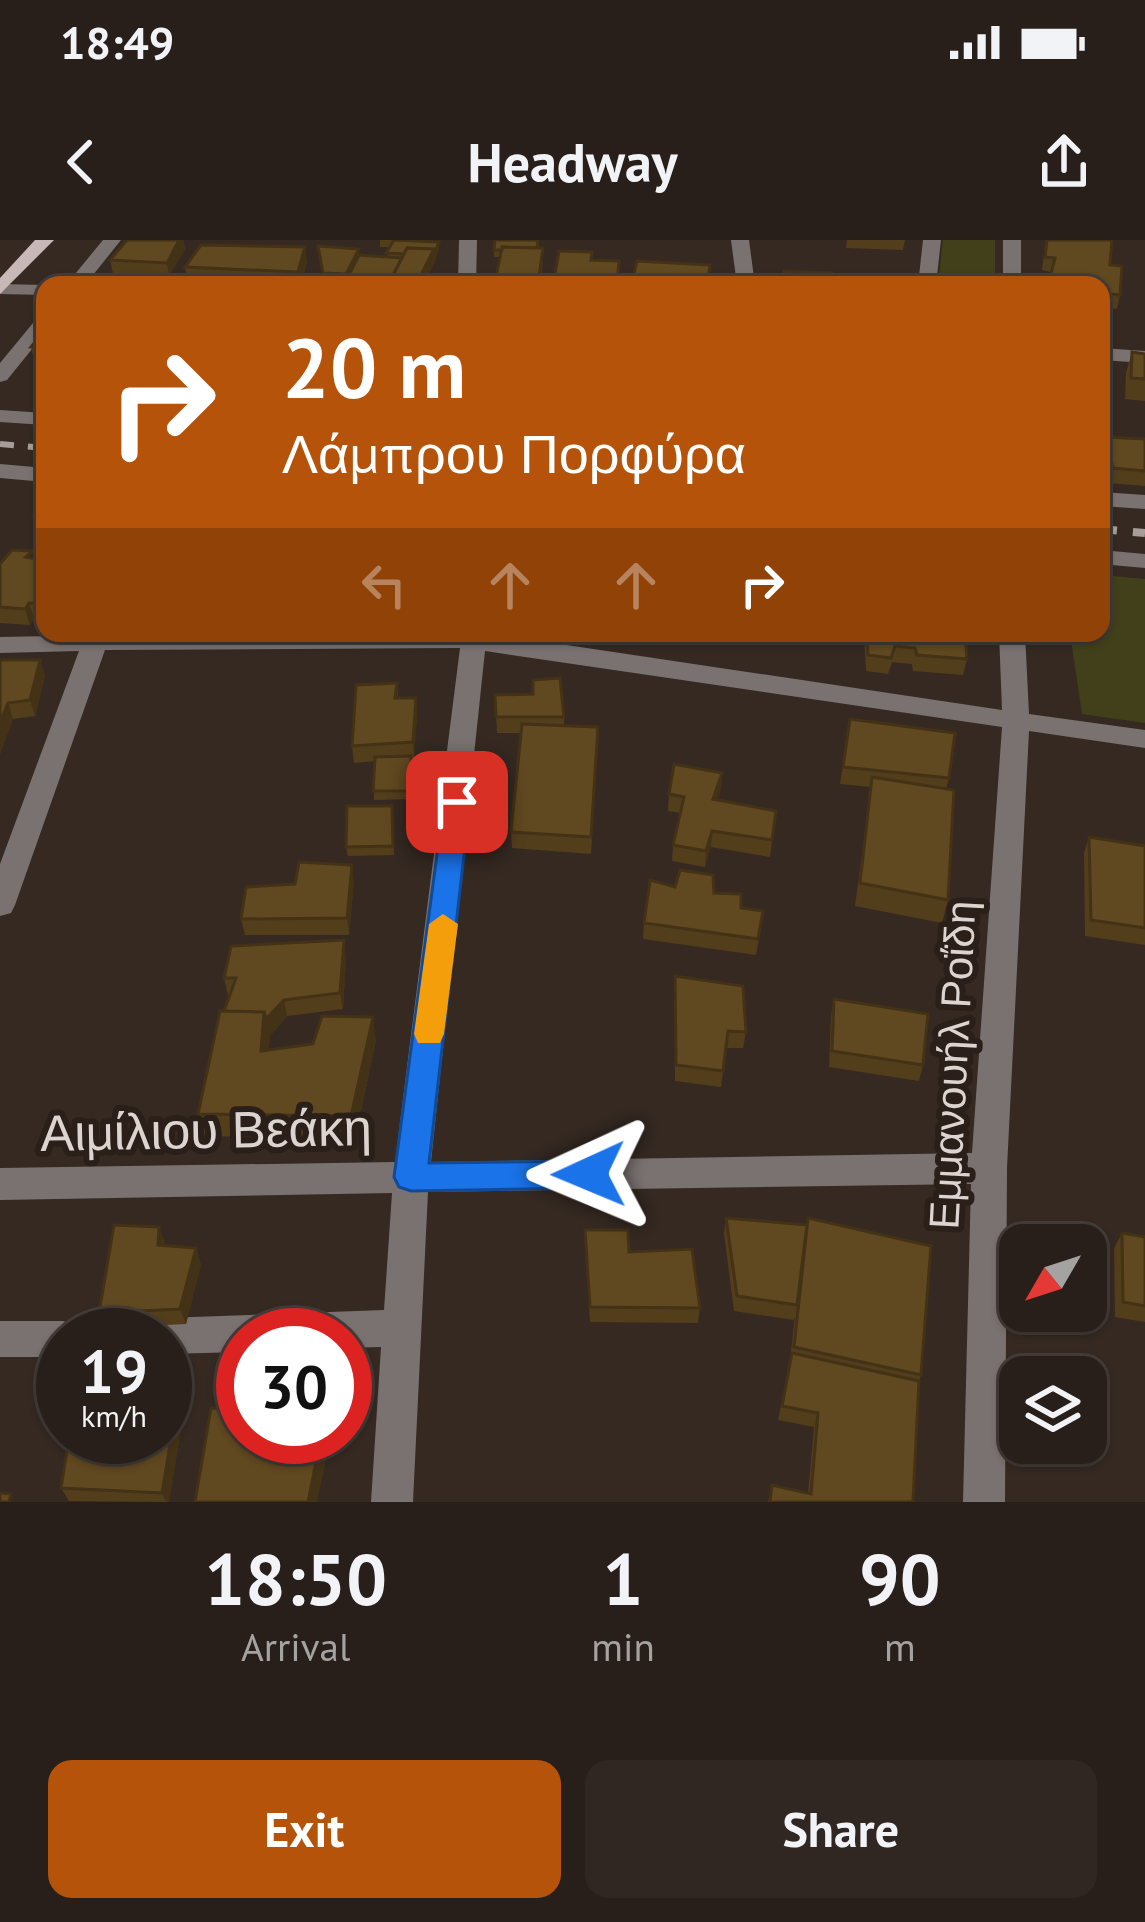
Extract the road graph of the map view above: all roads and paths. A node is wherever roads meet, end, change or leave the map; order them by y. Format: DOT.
graph roads {
  1 [pos="18,240"];
  2 [pos="45,240"];
  3 [pos="112,240"];
  4 [pos="468,240"];
  5 [pos="740,240"];
  6 [pos="932,240"];
  7 [pos="1012,240"];
  8 [pos="0,259"];
  9 [pos="82,276"];
  10 [pos="467,276"];
  11 [pos="745,276"];
  12 [pos="928,276"];
  13 [pos="1012,276"];
  14 [pos="0,289"];
  15 [pos="36,290"];
  16 [pos="36,332"];
  17 [pos="1110,355"];
  18 [pos="1145,357"];
  19 [pos="0,376"];
  20 [pos="0,416"];
  21 [pos="36,418"];
  22 [pos="0,472"];
  23 [pos="36,474"];
  24 [pos="1110,500"];
  25 [pos="1145,502"];
  26 [pos="1110,558"];
  27 [pos="1145,561"];
  28 [pos="95,642"];
  29 [pos="473,642"];
  30 [pos="500,642"];
  31 [pos="1012,642"];
  32 [pos="0,644"];
  33 [pos="1016,720"];
  34 [pos="1145,739"];
  35 [pos="0,905"];
  36 [pos="989,1168"];
  37 [pos="411,1177"];
  38 [pos="0,1184"];
  39 [pos="401,1328"];
  40 [pos="192,1335"];
  41 [pos="0,1340"];
  42 [pos="36,1340"];
  43 [pos="392,1502"];
  44 [pos="984,1502"];
  1 -- 8 [label="main road"];
  2 -- 14 [label="main road"];
  3 -- 9 [label="street"];
  4 -- 10 [label="street"];
  5 -- 11 [label="street"];
  6 -- 12 [label="street"];
  7 -- 13 [label="street"];
  14 -- 15 [label="street"];
  16 -- 19 [label="street"];
  17 -- 18 [label="street"];
  20 -- 21 [label="street"];
  22 -- 23 [label="street"];
  24 -- 25 [label="street"];
  26 -- 27 [label="street"];
  28 -- 32 [label="street"];
  28 -- 35 [label="street"];
  29 -- 37 [label="street"];
  30 -- 33 [label="street"];
  31 -- 33 [label="street, Εμμανουήλ Ροΐδη"];
  33 -- 34 [label="street"];
  33 -- 36 [label="street, Εμμανουήλ Ροΐδη"];
  36 -- 37 [label="street, Αιμίλιου Βεάκη"];
  36 -- 44 [label="street, Εμμανουήλ Ροΐδη"];
  37 -- 38 [label="street, Αιμίλιου Βεάκη"];
  37 -- 39 [label="street"];
  39 -- 40 [label="street"];
  39 -- 43 [label="street"];
  41 -- 42 [label="street"];
}
